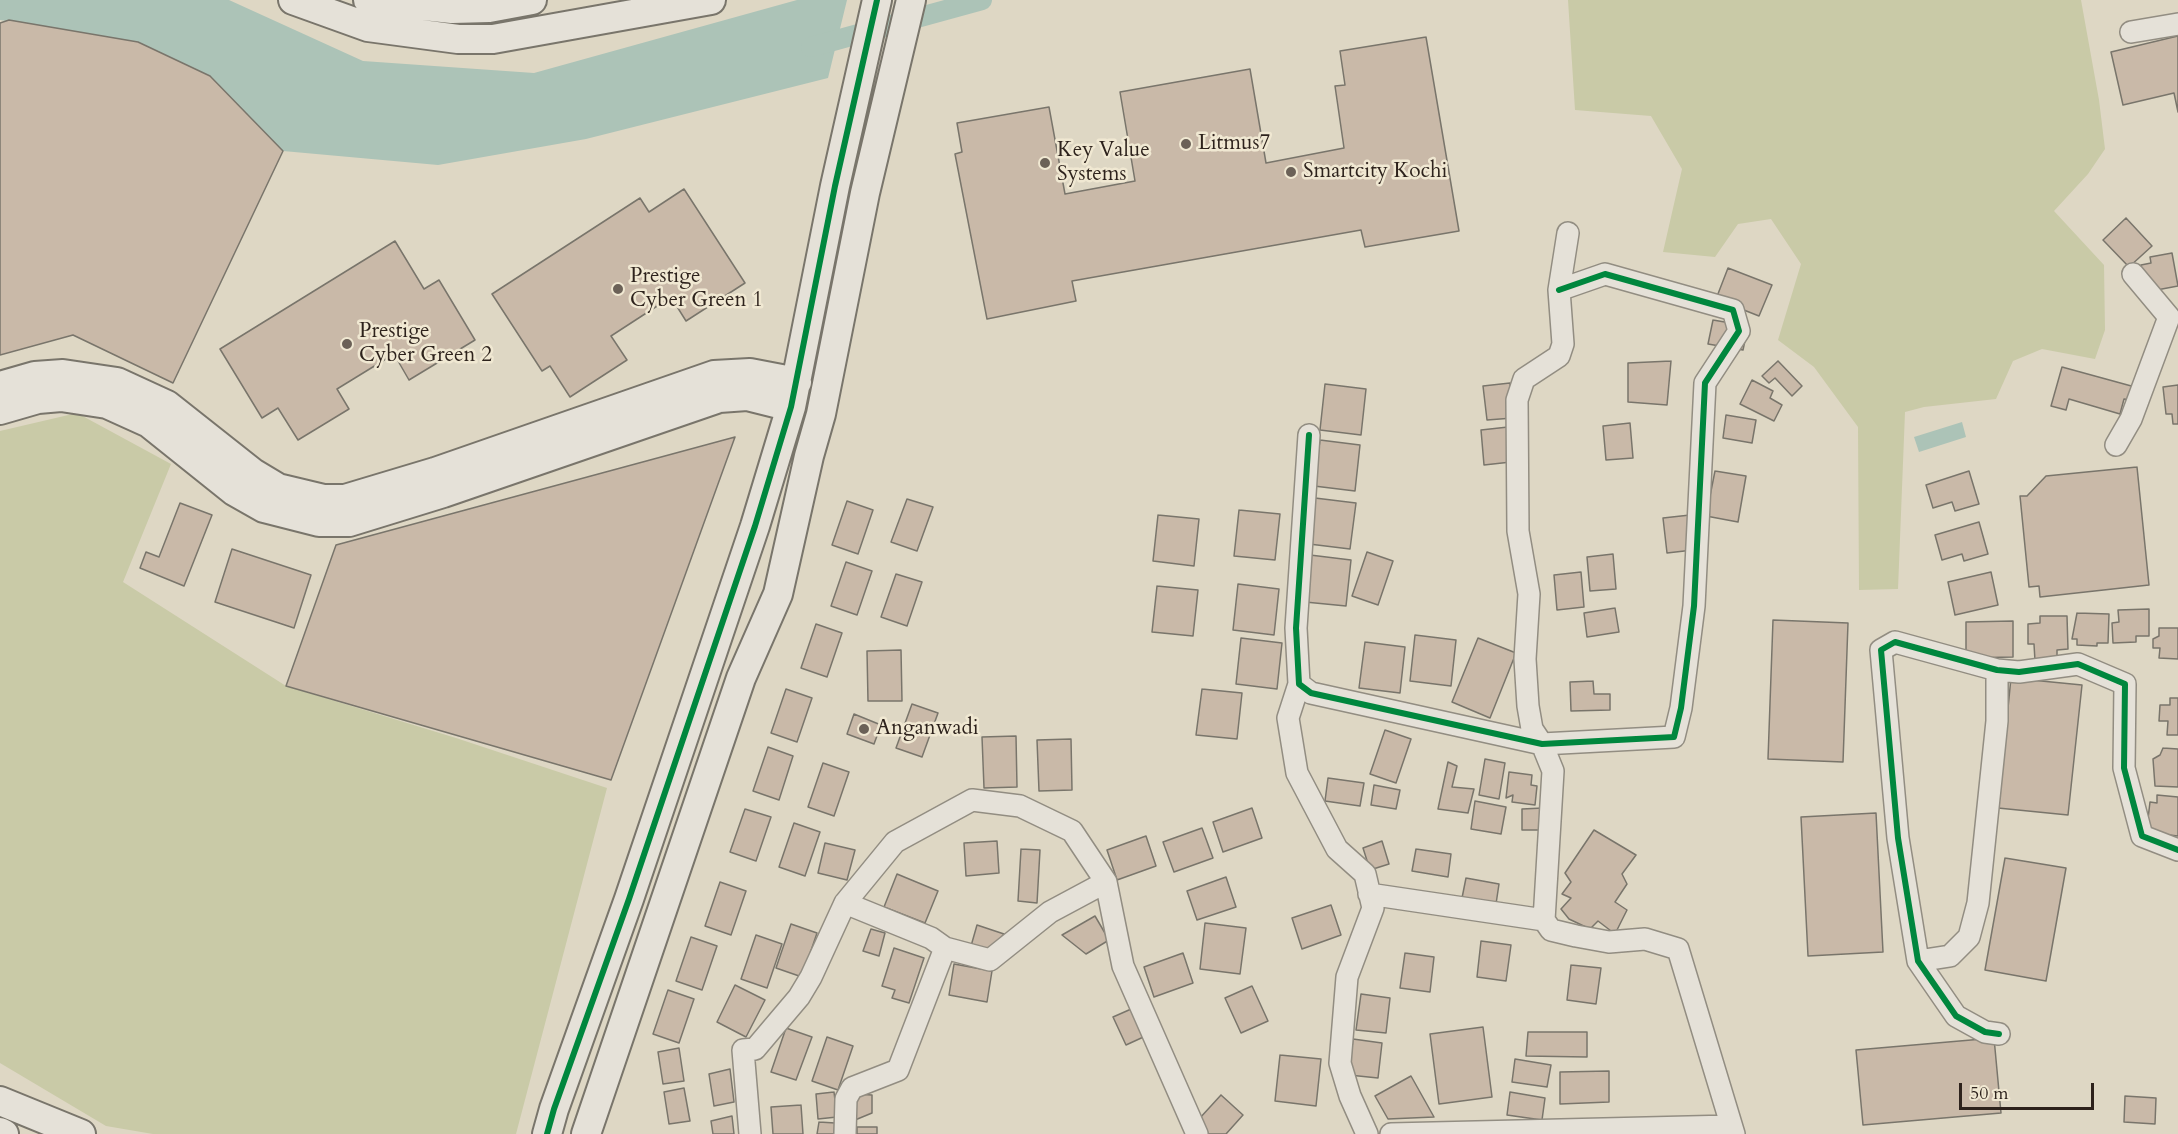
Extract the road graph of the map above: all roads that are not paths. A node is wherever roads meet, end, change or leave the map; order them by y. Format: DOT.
graph roads {
  1 [pos="293,0"];
  2 [pos="368,0"];
  3 [pos="532,0"];
  4 [pos="711,0"];
  5 [pos="877,0"];
  6 [pos="911,0"];
  7 [pos="2178,24"];
  8 [pos="2131,32"];
  9 [pos="1568,233"];
  10 [pos="2133,274"];
  11 [pos="1559,290"];
  12 [pos="0,386"];
  13 [pos="794,394"];
  14 [pos="0,410"];
  15 [pos="1309,435"];
  16 [pos="192,440"];
  17 [pos="2116,445"];
  18 [pos="1997,670"];
  19 [pos="1299,684"];
  20 [pos="1542,744"];
  21 [pos="2178,850"];
  22 [pos="1106,882"];
  23 [pos="1370,894"];
  24 [pos="845,903"];
  25 [pos="1544,920"];
  26 [pos="945,948"];
  27 [pos="1918,962"];
  28 [pos="1999,1034"];
  29 [pos="0,1101"];
  30 [pos="1732,1130"];
  31 [pos="0,1132"];
  32 [pos="4,1134"];
  33 [pos="81,1134"];
  34 [pos="548,1134"];
  35 [pos="586,1134"];
  36 [pos="750,1134"];
  37 [pos="844,1134"];
  38 [pos="1197,1134"];
  39 [pos="1367,1134"];
  40 [pos="1391,1134"];
  1 -- 4 [label="street"];
  2 -- 3 [label="street"];
  5 -- 13 [label="street"];
  6 -- 35 [label="street"];
  7 -- 8 [label="street"];
  9 -- 11 [label="street"];
  10 -- 17 [label="street"];
  11 -- 20 [label="street"];
  11 -- 20 [label="street"];
  12 -- 16 [label="street"];
  13 -- 16 [label="street"];
  13 -- 34 [label="street"];
  14 -- 16 [label="street"];
  15 -- 19 [label="street"];
  18 -- 21 [label="street"];
  18 -- 27 [label="street"];
  18 -- 27 [label="street"];
  19 -- 20 [label="street"];
  19 -- 23 [label="street"];
  20 -- 25 [label="street"];
  22 -- 24 [label="street"];
  22 -- 26 [label="street"];
  22 -- 38 [label="street"];
  23 -- 25 [label="street"];
  23 -- 39 [label="street"];
  24 -- 26 [label="street"];
  24 -- 36 [label="street"];
  25 -- 30 [label="street"];
  26 -- 37 [label="street"];
  27 -- 28 [label="street"];
  29 -- 33 [label="street"];
  30 -- 40 [label="street"];
  31 -- 32 [label="street"];
}
